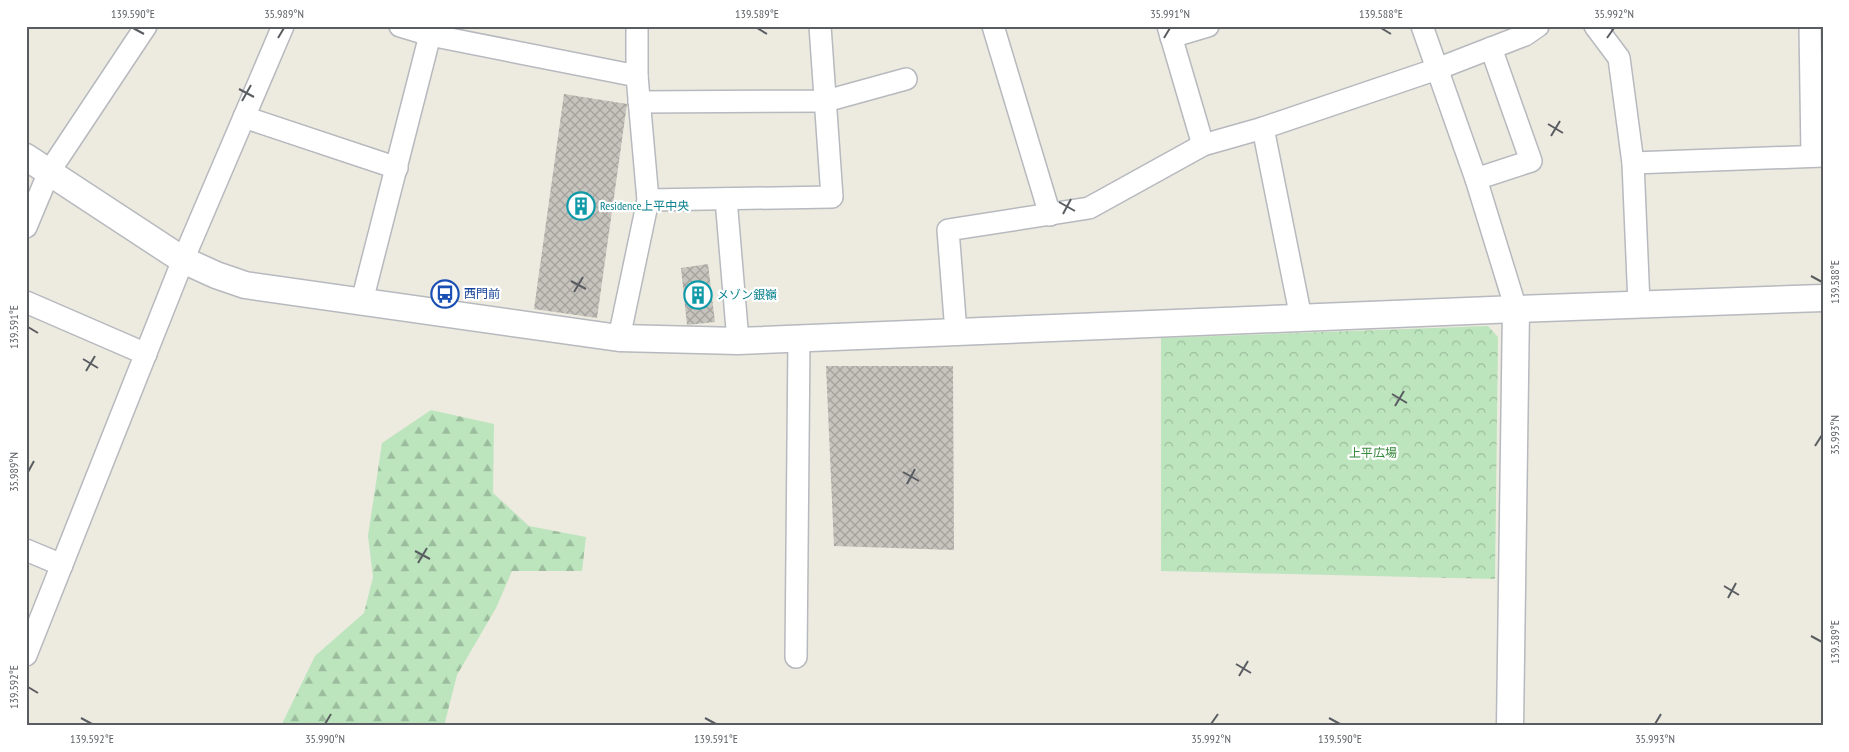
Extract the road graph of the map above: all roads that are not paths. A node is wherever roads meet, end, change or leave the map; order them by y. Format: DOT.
graph roads {
  1 [pos="146,26"];
  2 [pos="283,26"];
  3 [pos="400,26"];
  4 [pos="637,26"];
  5 [pos="820,26"];
  6 [pos="993,26"];
  7 [pos="1208,26"];
  8 [pos="1422,26"];
  9 [pos="1538,26"];
  10 [pos="1595,26"];
  11 [pos="1810,26"];
  12 [pos="1169,32"];
  13 [pos="430,35"];
  14 [pos="1491,48"];
  15 [pos="1437,69"];
  16 [pos="637,76"];
  17 [pos="906,79"];
  18 [pos="826,101"];
  19 [pos="639,102"];
  20 [pos="244,117"];
  21 [pos="1262,128"];
  22 [pos="1203,145"];
  23 [pos="1818,156"];
  24 [pos="26,157"];
  25 [pos="1633,163"];
  26 [pos="397,168"];
  27 [pos="49,172"];
  28 [pos="1476,179"];
  29 [pos="726,199"];
  30 [pos="648,200"];
  31 [pos="1050,214"];
  32 [pos="26,227"];
  33 [pos="184,260"];
  34 [pos="1823,298"];
  35 [pos="362,301"];
  36 [pos="26,302"];
  37 [pos="1639,304"];
  38 [pos="1516,309"];
  39 [pos="1301,318"];
  40 [pos="956,332"];
  41 [pos="619,338"];
  42 [pos="799,339"];
  43 [pos="738,341"];
  44 [pos="146,354"];
  45 [pos="26,550"];
  46 [pos="62,564"];
  47 [pos="26,655"];
  48 [pos="796,657"];
  49 [pos="1510,726"];
  1 -- 27 [label="street"];
  2 -- 20 [label="street"];
  3 -- 13 [label="street"];
  4 -- 16 [label="street"];
  5 -- 18 [label="street"];
  6 -- 31 [label="street"];
  7 -- 12 [label="street"];
  8 -- 15 [label="street"];
  9 -- 14 [label="street"];
  10 -- 25 [label="street"];
  11 -- 23 [label="street"];
  12 -- 22 [label="street"];
  13 -- 16 [label="street"];
  13 -- 26 [label="street"];
  14 -- 15 [label="street"];
  14 -- 28 [label="street"];
  15 -- 21 [label="street"];
  15 -- 28 [label="street"];
  16 -- 19 [label="street"];
  17 -- 18 [label="street"];
  18 -- 19 [label="street"];
  18 -- 29 [label="street"];
  19 -- 30 [label="street"];
  20 -- 26 [label="street"];
  20 -- 33 [label="street"];
  21 -- 22 [label="street"];
  21 -- 39 [label="street"];
  22 -- 31 [label="street"];
  23 -- 25 [label="street"];
  24 -- 27 [label="street"];
  25 -- 37 [label="street"];
  26 -- 35 [label="street"];
  27 -- 32 [label="street"];
  27 -- 33 [label="street"];
  28 -- 38 [label="street"];
  29 -- 30 [label="street"];
  29 -- 43 [label="street"];
  30 -- 41 [label="street"];
  31 -- 40 [label="street"];
  33 -- 35 [label="street"];
  33 -- 44 [label="street"];
  34 -- 37 [label="street"];
  35 -- 41 [label="street"];
  36 -- 44 [label="street"];
  37 -- 38 [label="street"];
  38 -- 39 [label="street"];
  38 -- 49 [label="street"];
  39 -- 40 [label="street"];
  40 -- 42 [label="street"];
  41 -- 43 [label="street"];
  42 -- 43 [label="street"];
  42 -- 48 [label="street"];
  44 -- 46 [label="street"];
  45 -- 46 [label="street"];
  46 -- 47 [label="street"];
}
